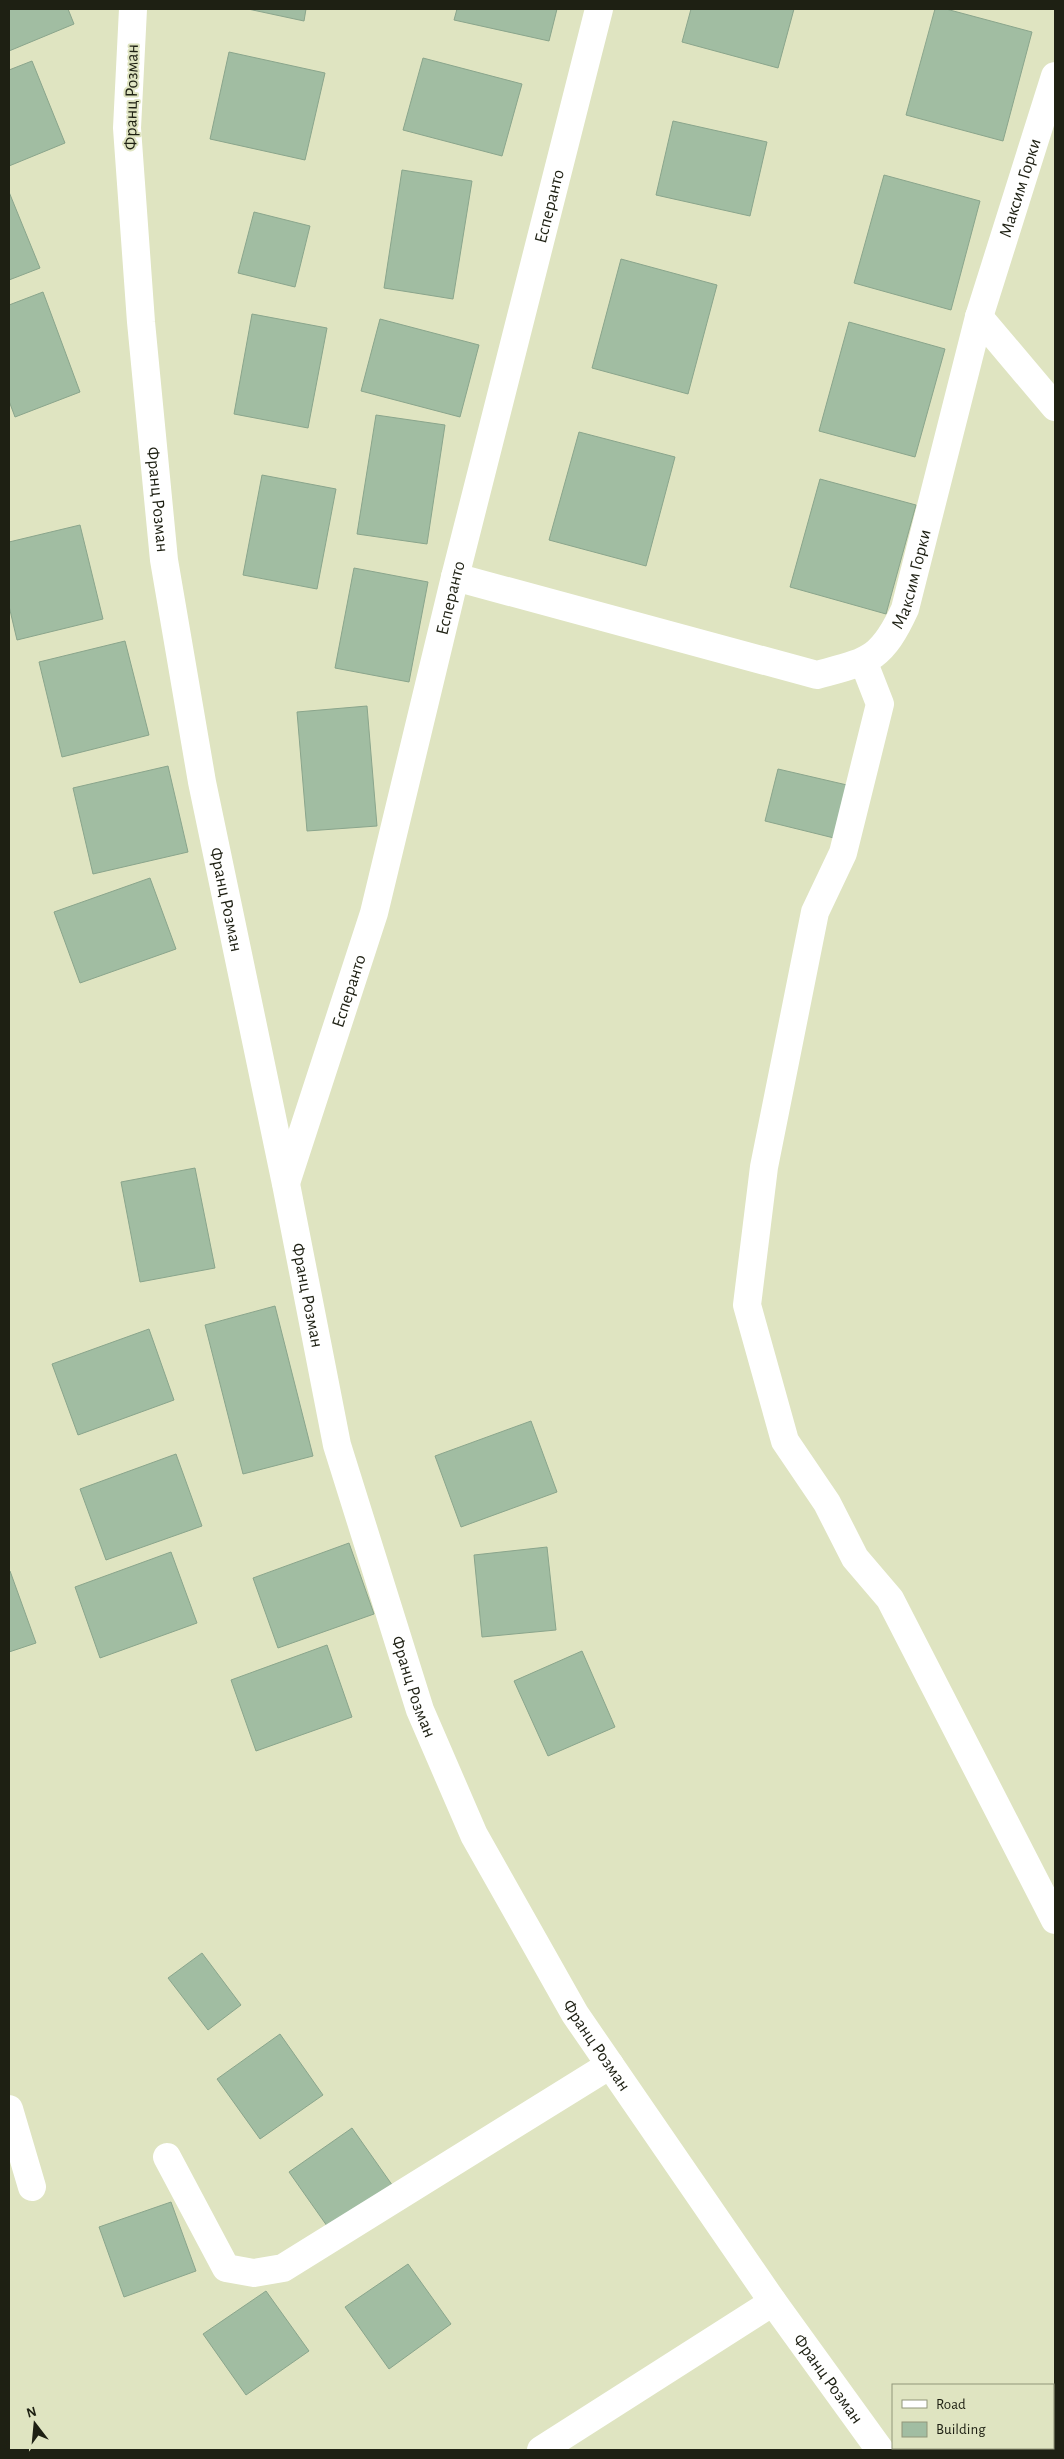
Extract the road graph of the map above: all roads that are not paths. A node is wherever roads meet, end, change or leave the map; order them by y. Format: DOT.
graph roads {
  1 [pos="133,9"];
  2 [pos="599,9"];
  3 [pos="1055,76"];
  4 [pos="979,317"];
  5 [pos="1055,408"];
  6 [pos="455,577"];
  7 [pos="864,663"];
  8 [pos="286,1184"];
  9 [pos="1055,1920"];
  10 [pos="610,2065"];
  11 [pos="9,2109"];
  12 [pos="167,2157"];
  13 [pos="32,2187"];
  14 [pos="773,2302"];
  15 [pos="541,2450"];
  16 [pos="880,2450"];
  1 -- 8 [label="street, Франц Розман"];
  2 -- 6 [label="street, Есперанто"];
  3 -- 4 [label="street, Максим Горки"];
  4 -- 5 [label="street"];
  4 -- 7 [label="street, Максим Горки"];
  6 -- 7 [label="street, Максим Горки"];
  6 -- 8 [label="street, Есперанто"];
  7 -- 9 [label="street"];
  8 -- 10 [label="street, Франц Розман"];
  10 -- 12 [label="street"];
  10 -- 14 [label="street, Франц Розман"];
  11 -- 13 [label="street"];
  14 -- 15 [label="street"];
  14 -- 16 [label="street, Франц Розман"];
}
